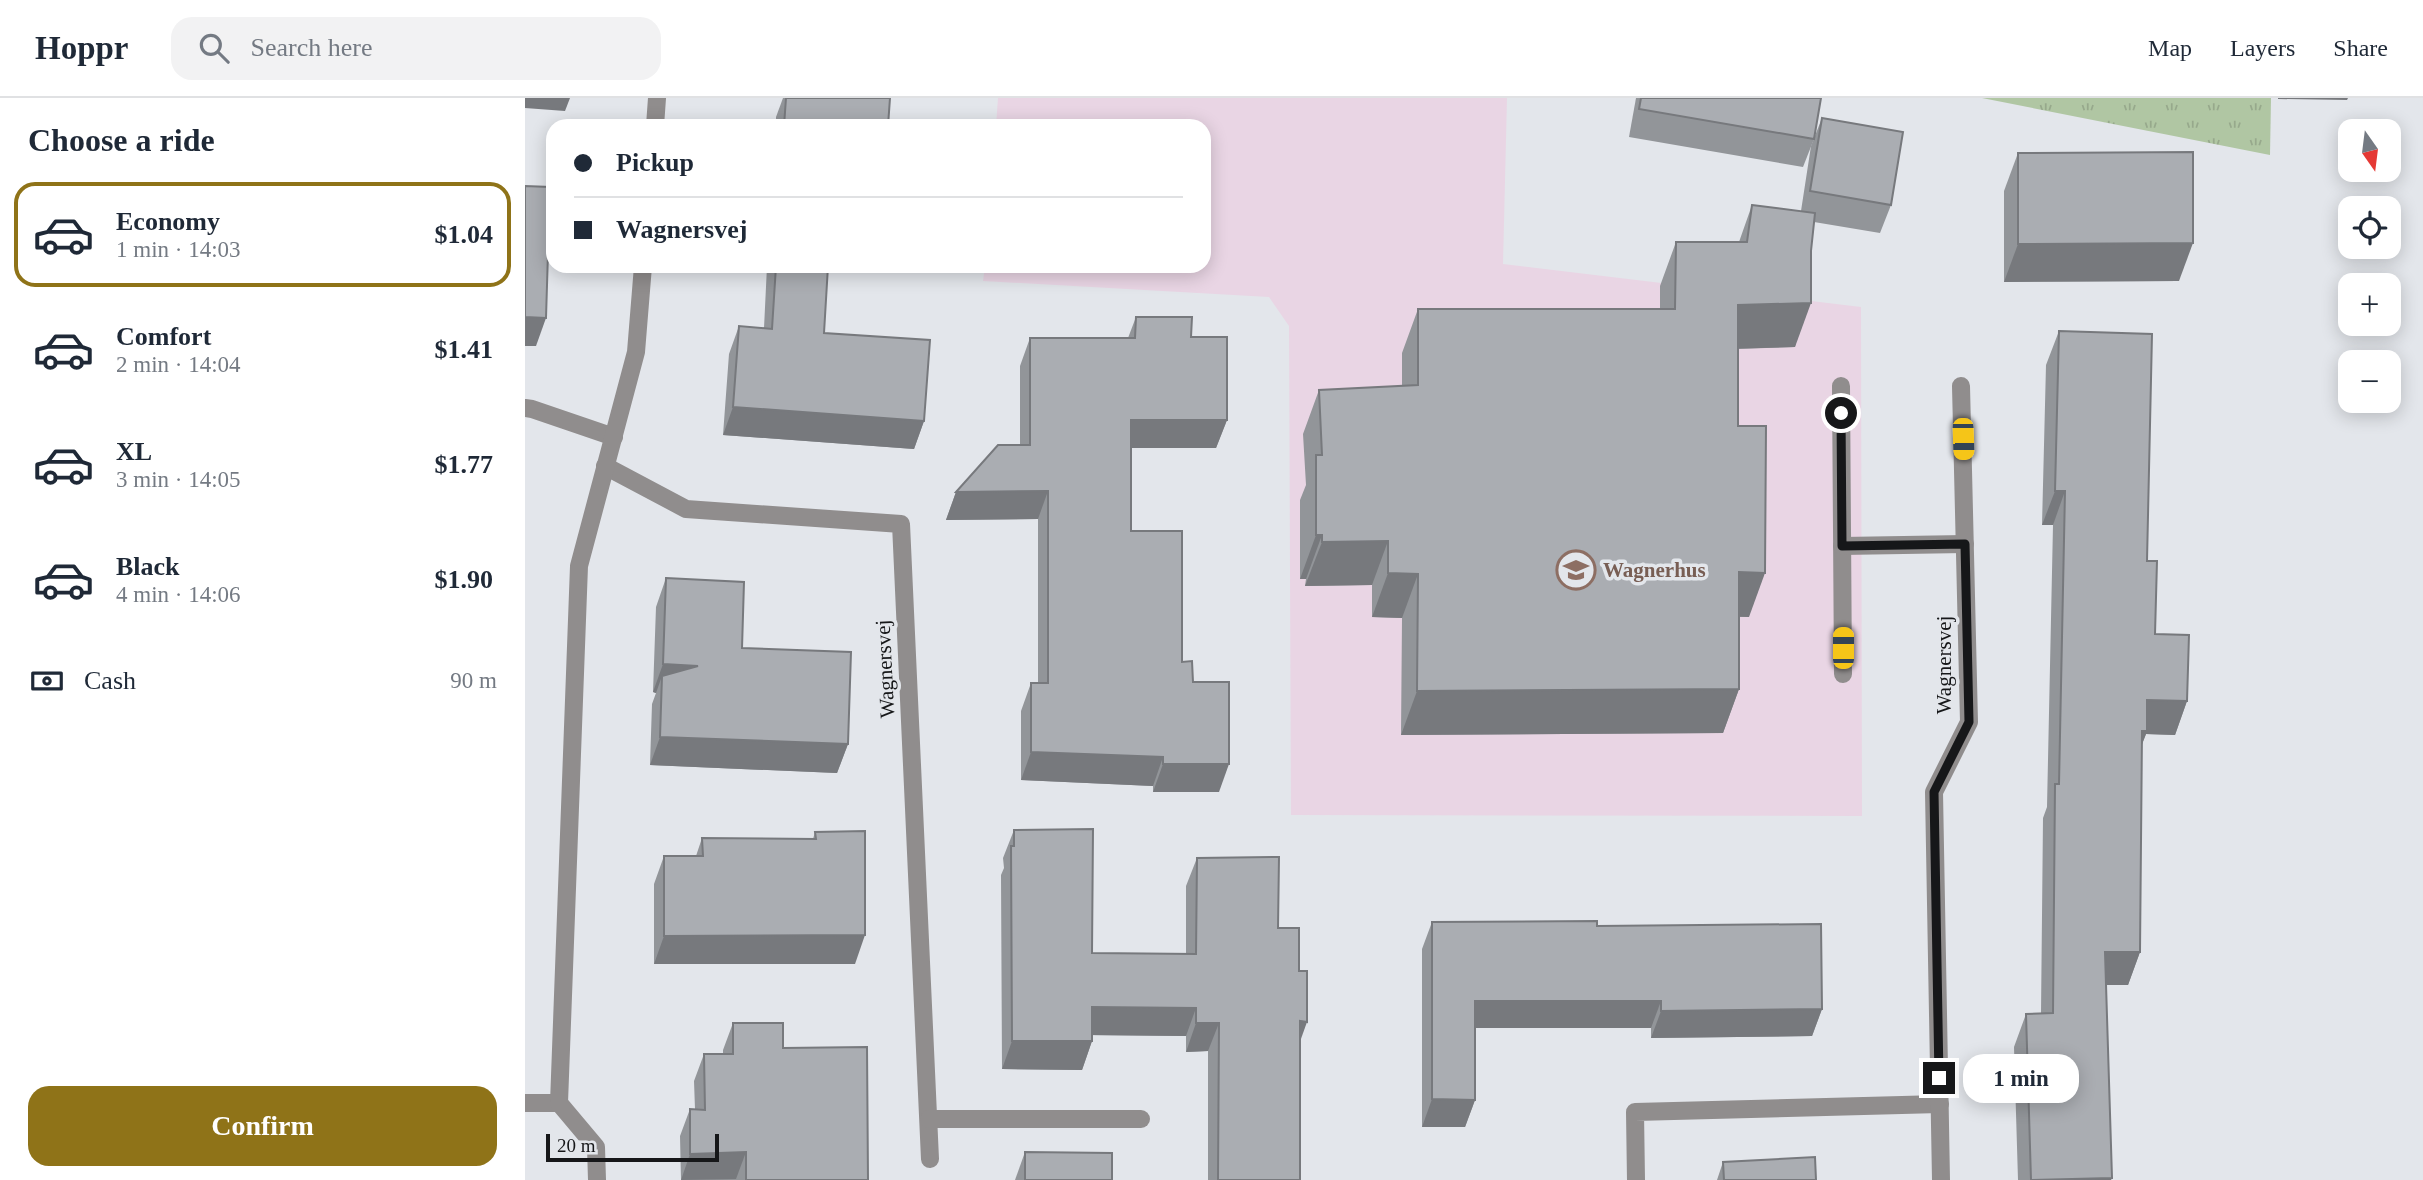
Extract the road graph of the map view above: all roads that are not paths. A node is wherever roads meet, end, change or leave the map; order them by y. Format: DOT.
graph roads {
  1 [pos="657,98"];
  2 [pos="656,119"];
  3 [pos="642,273"];
  4 [pos="1961,386"];
  5 [pos="1841,387"];
  6 [pos="525,408"];
  7 [pos="614,437"];
  8 [pos="605,467"];
  9 [pos="1965,544"];
  10 [pos="1842,546"];
  11 [pos="1843,674"];
  12 [pos="525,1103"];
  13 [pos="559,1103"];
  14 [pos="1940,1104"];
  15 [pos="929,1119"];
  16 [pos="1141,1119"];
  17 [pos="930,1159"];
  18 [pos="597,1180"];
  19 [pos="1636,1180"];
  20 [pos="1941,1180"];
  1 -- 2 [label="street"];
  3 -- 7 [label="street"];
  4 -- 9 [label="street, Wagnersvej"];
  5 -- 10 [label="street"];
  6 -- 7 [label="street"];
  7 -- 8 [label="street"];
  8 -- 13 [label="street"];
  8 -- 15 [label="street, Wagnersvej"];
  9 -- 10 [label="street"];
  9 -- 14 [label="street, Wagnersvej"];
  10 -- 11 [label="street"];
  12 -- 13 [label="street"];
  13 -- 18 [label="street"];
  14 -- 19 [label="street"];
  14 -- 20 [label="street, Wagnersvej"];
  15 -- 16 [label="street"];
  15 -- 17 [label="street, Wagnersvej"];
}
